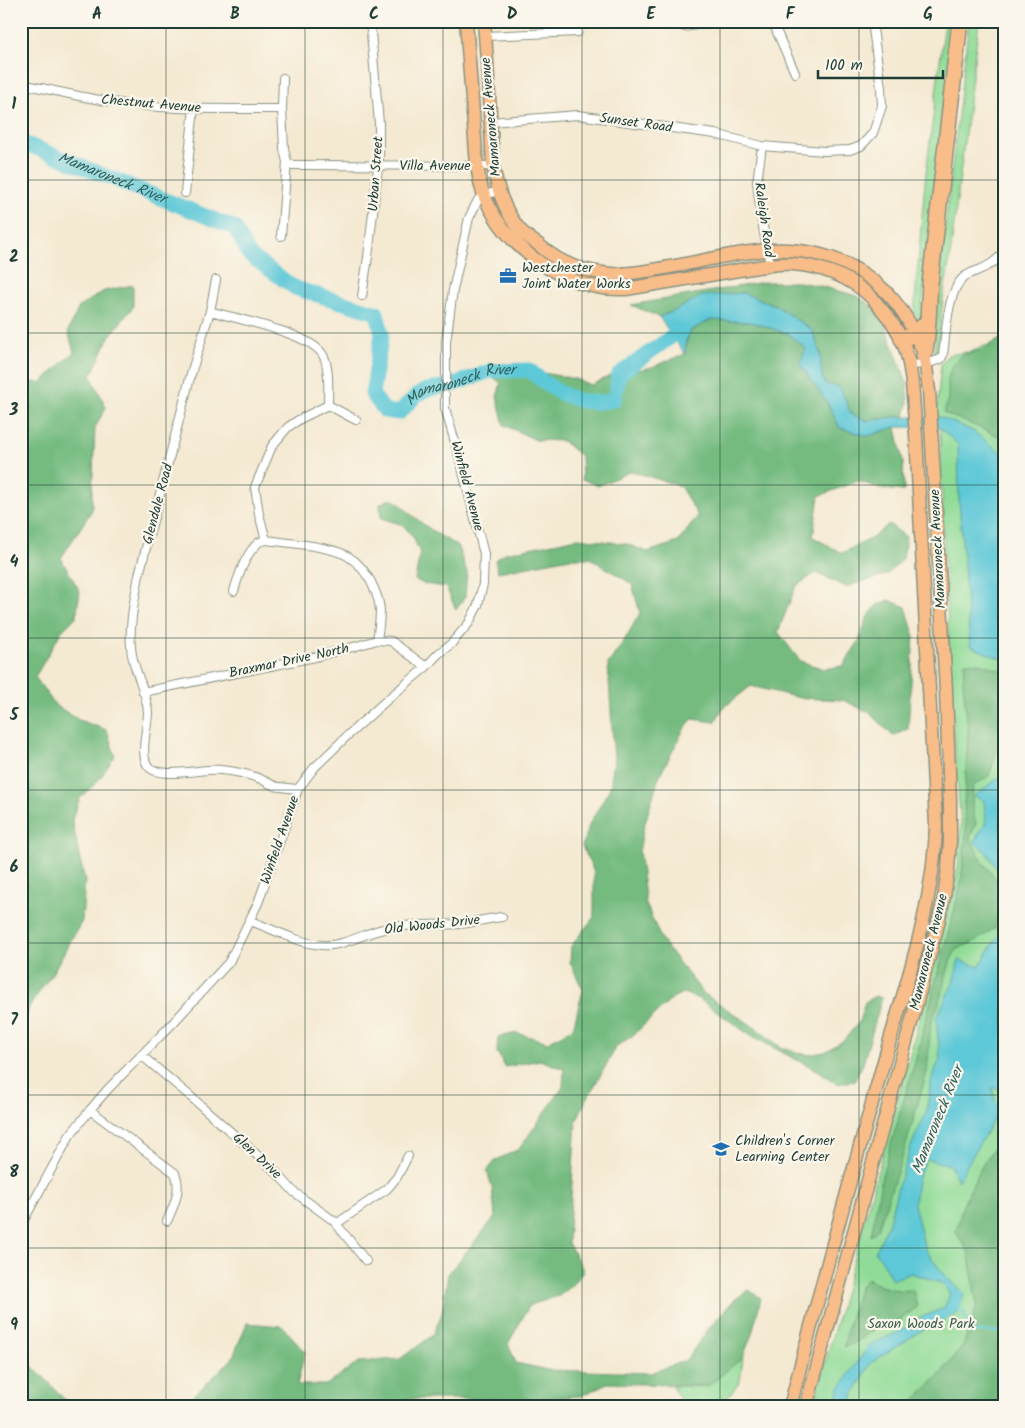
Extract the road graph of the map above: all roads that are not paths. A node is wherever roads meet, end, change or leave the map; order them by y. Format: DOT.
graph roads {
  1 [pos="370,21"];
  2 [pos="466,21"];
  3 [pos="484,21"];
  4 [pos="726,21"];
  5 [pos="772,21"];
  6 [pos="872,21"];
  7 [pos="960,21"];
  8 [pos="684,27"];
  9 [pos="578,32"];
  10 [pos="485,36"];
  11 [pos="795,73"];
  12 [pos="283,78"];
  13 [pos="21,84"];
  14 [pos="194,108"];
  15 [pos="282,109"];
  16 [pos="490,122"];
  17 [pos="762,146"];
  18 [pos="287,162"];
  19 [pos="378,166"];
  20 [pos="477,166"];
  21 [pos="493,166"];
  22 [pos="499,191"];
  23 [pos="186,193"];
  24 [pos="484,195"];
  25 [pos="281,236"];
  26 [pos="768,250"];
  27 [pos="1004,253"];
  28 [pos="770,265"];
  29 [pos="216,280"];
  30 [pos="362,296"];
  31 [pos="210,311"];
  32 [pos="927,322"];
  33 [pos="908,336"];
  34 [pos="925,360"];
  35 [pos="910,365"];
  36 [pos="446,381"];
  37 [pos="446,394"];
  38 [pos="328,405"];
  39 [pos="356,420"];
  40 [pos="266,540"];
  41 [pos="234,592"];
  42 [pos="377,640"];
  43 [pos="426,667"];
  44 [pos="143,692"];
  45 [pos="949,784"];
  46 [pos="934,786"];
  47 [pos="298,789"];
  48 [pos="502,917"];
  49 [pos="250,921"];
  50 [pos="141,1055"];
  51 [pos="90,1110"];
  52 [pos="408,1156"];
  53 [pos="167,1221"];
  54 [pos="336,1224"];
  55 [pos="21,1225"];
  56 [pos="366,1261"];
  57 [pos="812,1320"];
  58 [pos="828,1326"];
  59 [pos="790,1407"];
  60 [pos="806,1407"];
  1 -- 19 [label="street, Urban Street"];
  2 -- 20 [label="main road, Mamaroneck Avenue"];
  3 -- 10 [label="main road, Mamaroneck Avenue"];
  4 -- 8 [label="street"];
  5 -- 11 [label="street"];
  6 -- 17 [label="street, Sunset Road"];
  7 -- 32 [label="highway"];
  9 -- 10 [label="street"];
  10 -- 16 [label="main road, Mamaroneck Avenue"];
  12 -- 15 [label="street"];
  13 -- 14 [label="street, Chestnut Avenue"];
  14 -- 15 [label="street, Chestnut Avenue"];
  14 -- 23 [label="street"];
  15 -- 18 [label="street"];
  16 -- 17 [label="street, Sunset Road"];
  16 -- 21 [label="main road, Mamaroneck Avenue"];
  17 -- 26 [label="street, Raleigh Road"];
  18 -- 19 [label="street, Villa Avenue"];
  18 -- 25 [label="street"];
  19 -- 20 [label="street, Villa Avenue"];
  19 -- 30 [label="street, Urban Street"];
  20 -- 21 [label="street, Villa Avenue"];
  20 -- 24 [label="main road, Mamaroneck Avenue"];
  21 -- 22 [label="main road, Mamaroneck Avenue"];
  22 -- 24 [label="street"];
  22 -- 26 [label="main road, Mamaroneck Avenue"];
  24 -- 28 [label="main road, Mamaroneck Avenue"];
  24 -- 36 [label="street"];
  26 -- 28 [label="street, Raleigh Road"];
  26 -- 33 [label="main road, Mamaroneck Avenue"];
  27 -- 34 [label="street"];
  28 -- 33 [label="main road, Mamaroneck Avenue"];
  29 -- 31 [label="street, Glendale Road"];
  31 -- 38 [label="street"];
  31 -- 44 [label="street, Glendale Road"];
  32 -- 33 [label="highway"];
  32 -- 34 [label="highway"];
  33 -- 34 [label="main road, Mamaroneck Avenue"];
  33 -- 35 [label="main road, Mamaroneck Avenue"];
  34 -- 35 [label="street"];
  34 -- 45 [label="main road, Mamaroneck Avenue"];
  35 -- 46 [label="main road, Mamaroneck Avenue"];
  37 -- 43 [label="street, Winfield Avenue"];
  38 -- 39 [label="street"];
  38 -- 40 [label="street"];
  40 -- 41 [label="street"];
  40 -- 42 [label="street"];
  42 -- 43 [label="street"];
  42 -- 44 [label="street, Braxmar Drive North"];
  43 -- 47 [label="street, Winfield Avenue"];
  44 -- 47 [label="street, Glendale Road"];
  45 -- 46 [label="street"];
  45 -- 58 [label="main road, Mamaroneck Avenue"];
  46 -- 57 [label="main road, Mamaroneck Avenue"];
  47 -- 49 [label="street, Winfield Avenue"];
  48 -- 49 [label="street, Old Woods Drive"];
  49 -- 50 [label="street, Winfield Avenue"];
  50 -- 51 [label="street, Winfield Avenue"];
  50 -- 54 [label="street, Glen Drive"];
  51 -- 53 [label="street"];
  51 -- 55 [label="street, Winfield Avenue"];
  52 -- 54 [label="street"];
  54 -- 56 [label="street, Glen Drive"];
  57 -- 58 [label="street"];
  57 -- 59 [label="main road, Mamaroneck Avenue"];
  58 -- 60 [label="main road, Mamaroneck Avenue"];
}
